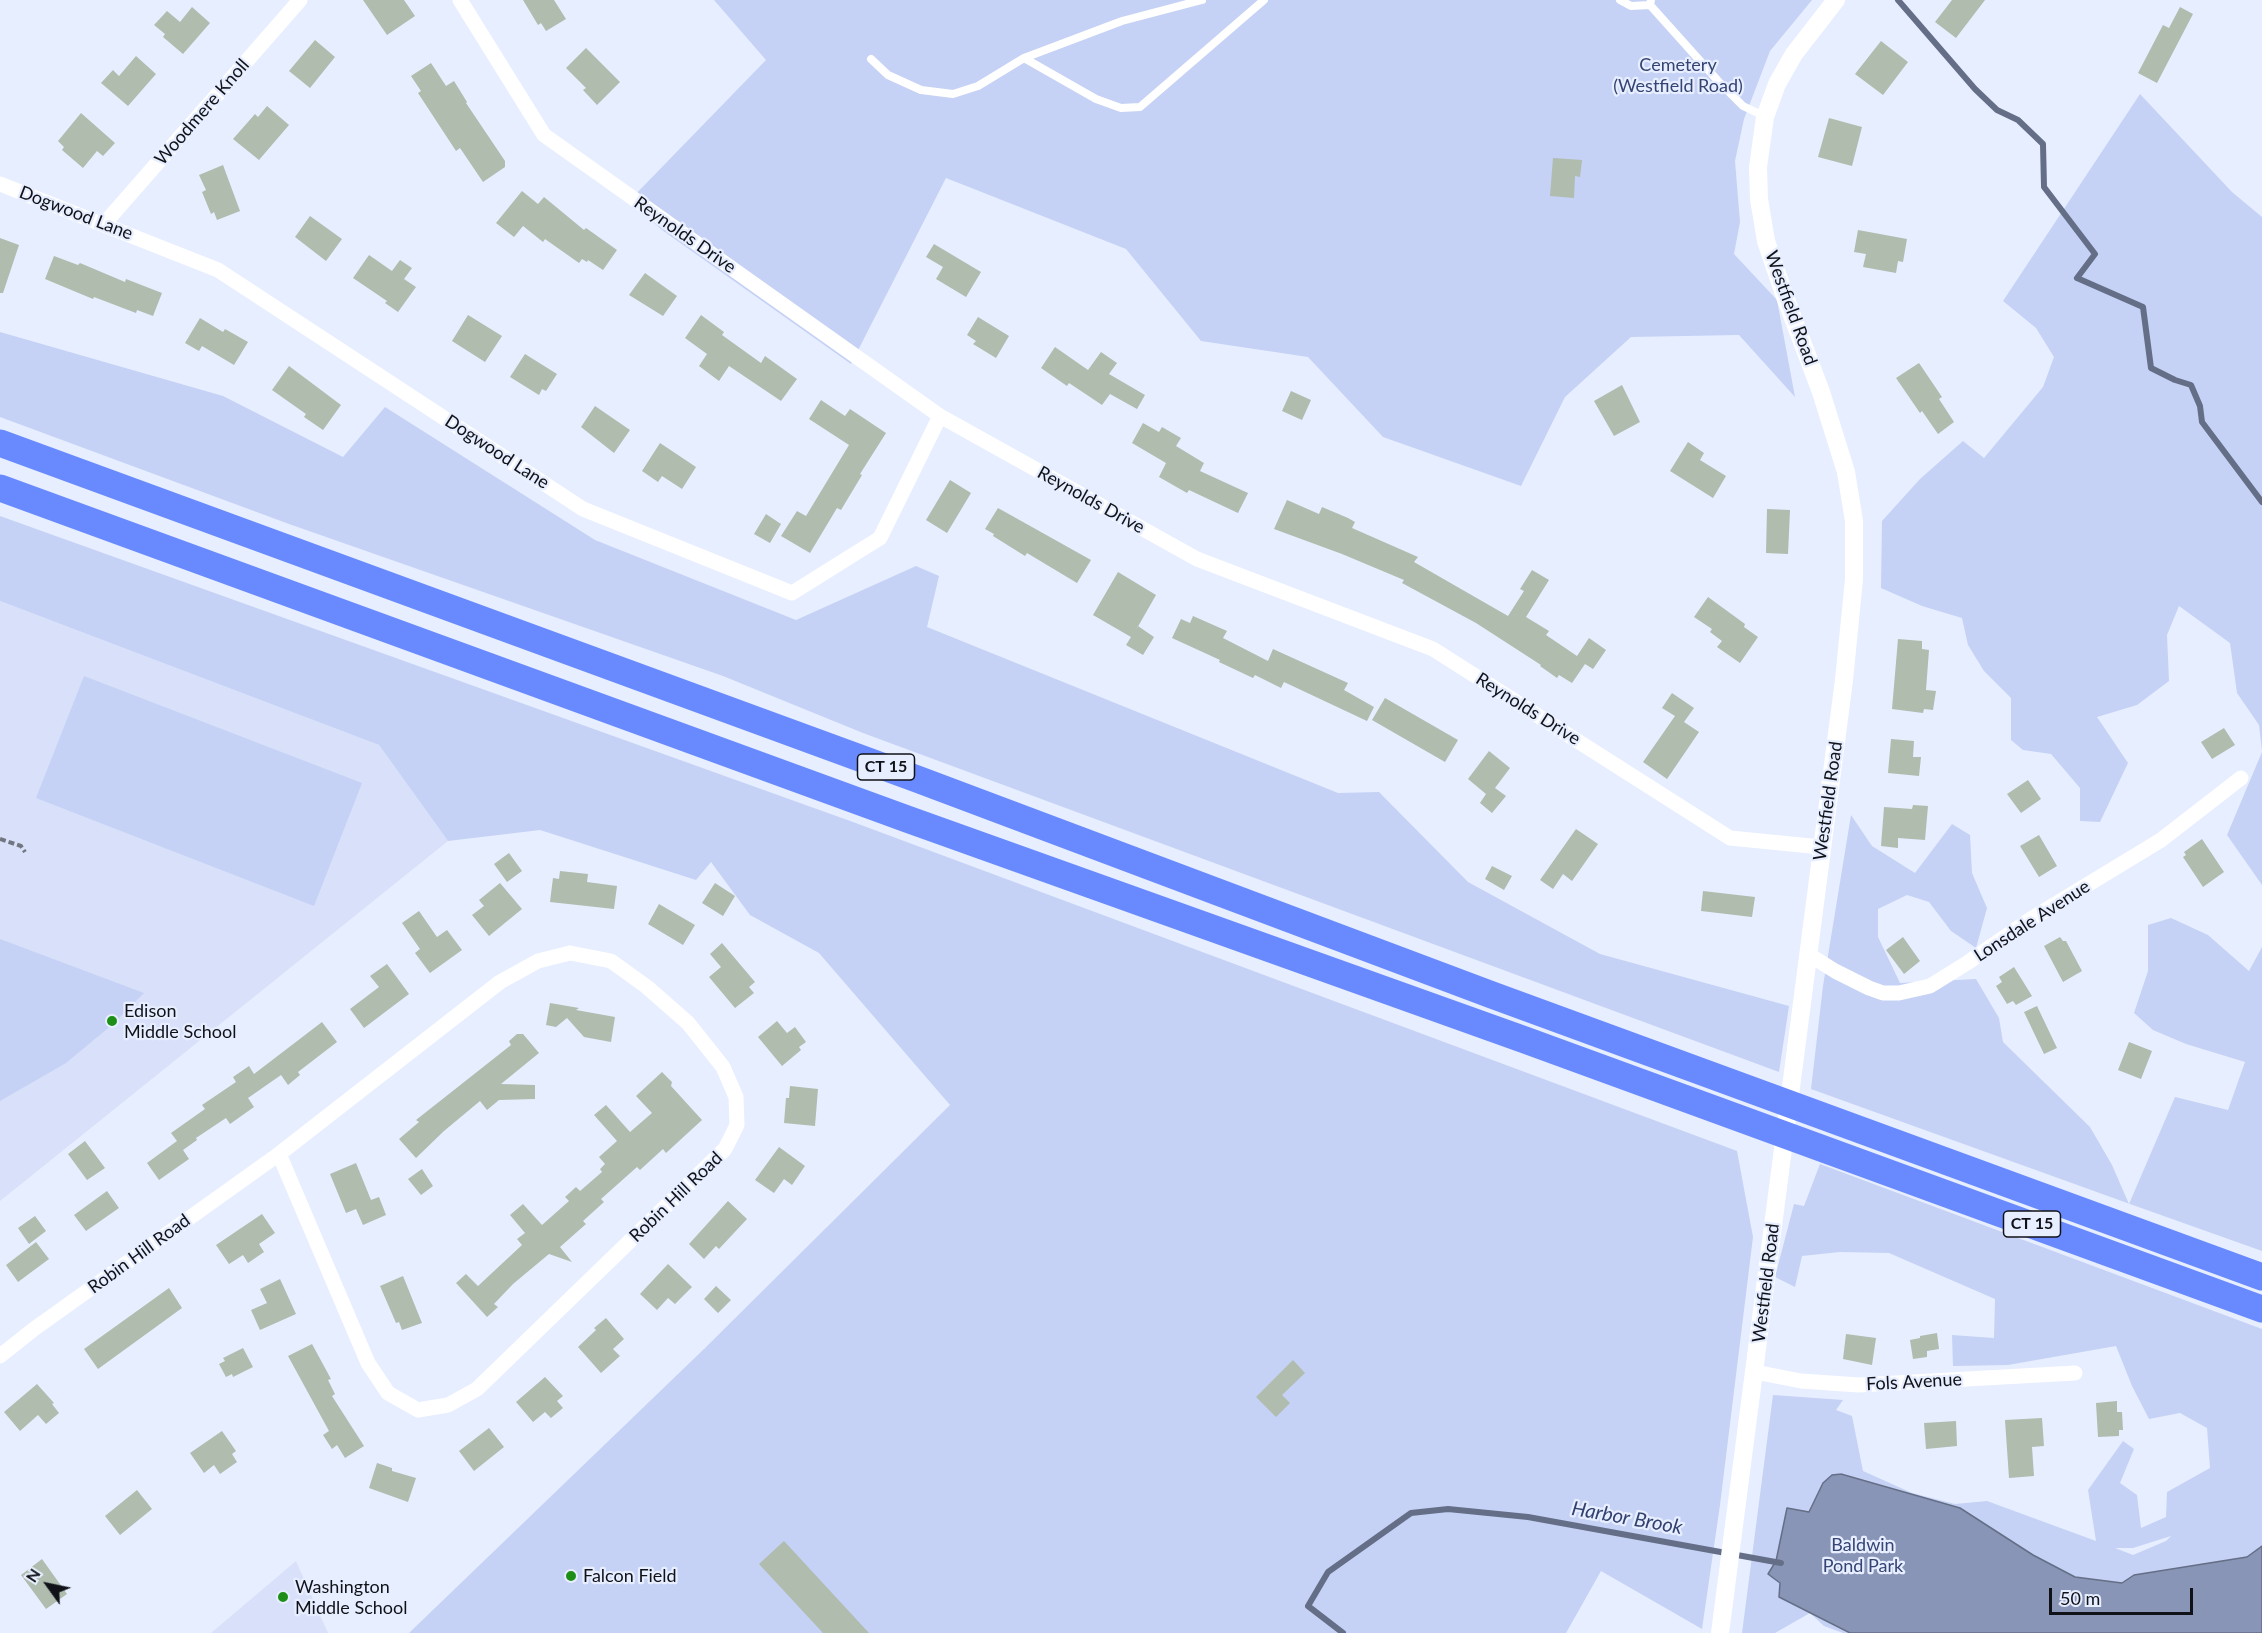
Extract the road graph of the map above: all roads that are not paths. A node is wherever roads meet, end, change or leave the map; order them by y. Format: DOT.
graph roads {
  1 [pos="300,0"];
  2 [pos="460,0"];
  3 [pos="1202,0"];
  4 [pos="1264,0"];
  5 [pos="1620,0"];
  6 [pos="1836,0"];
  7 [pos="1651,2"];
  8 [pos="1024,58"];
  9 [pos="871,59"];
  10 [pos="1765,117"];
  11 [pos="0,183"];
  12 [pos="104,224"];
  13 [pos="940,416"];
  14 [pos="0,443"];
  15 [pos="0,488"];
  16 [pos="2241,778"];
  17 [pos="1821,848"];
  18 [pos="1808,954"];
  19 [pos="279,1154"];
  20 [pos="2262,1277"];
  21 [pos="2262,1309"];
  22 [pos="0,1356"];
  23 [pos="1755,1372"];
  24 [pos="2075,1372"];
  25 [pos="1720,1633"];
  1 -- 12 [label="street, Woodmere Knoll"];
  2 -- 13 [label="street, Reynolds Drive"];
  3 -- 8 [label="lane"];
  4 -- 8 [label="lane"];
  5 -- 7 [label="lane"];
  6 -- 10 [label="street, Westfield Road"];
  7 -- 10 [label="lane"];
  8 -- 9 [label="lane"];
  10 -- 17 [label="street, Westfield Road"];
  11 -- 12 [label="street, Dogwood Lane"];
  12 -- 13 [label="street, Dogwood Lane"];
  13 -- 17 [label="street, Reynolds Drive"];
  14 -- 20 [label="highway, CT 15"];
  15 -- 21 [label="highway, CT 15"];
  16 -- 18 [label="street, Lonsdale Avenue"];
  17 -- 18 [label="street, Westfield Road"];
  18 -- 23 [label="street, Westfield Road"];
  19 -- 19 [label="street, Robin Hill Road"];
  19 -- 22 [label="street, Robin Hill Road"];
  23 -- 24 [label="street, Fols Avenue"];
  23 -- 25 [label="street, Westfield Road"];
}
